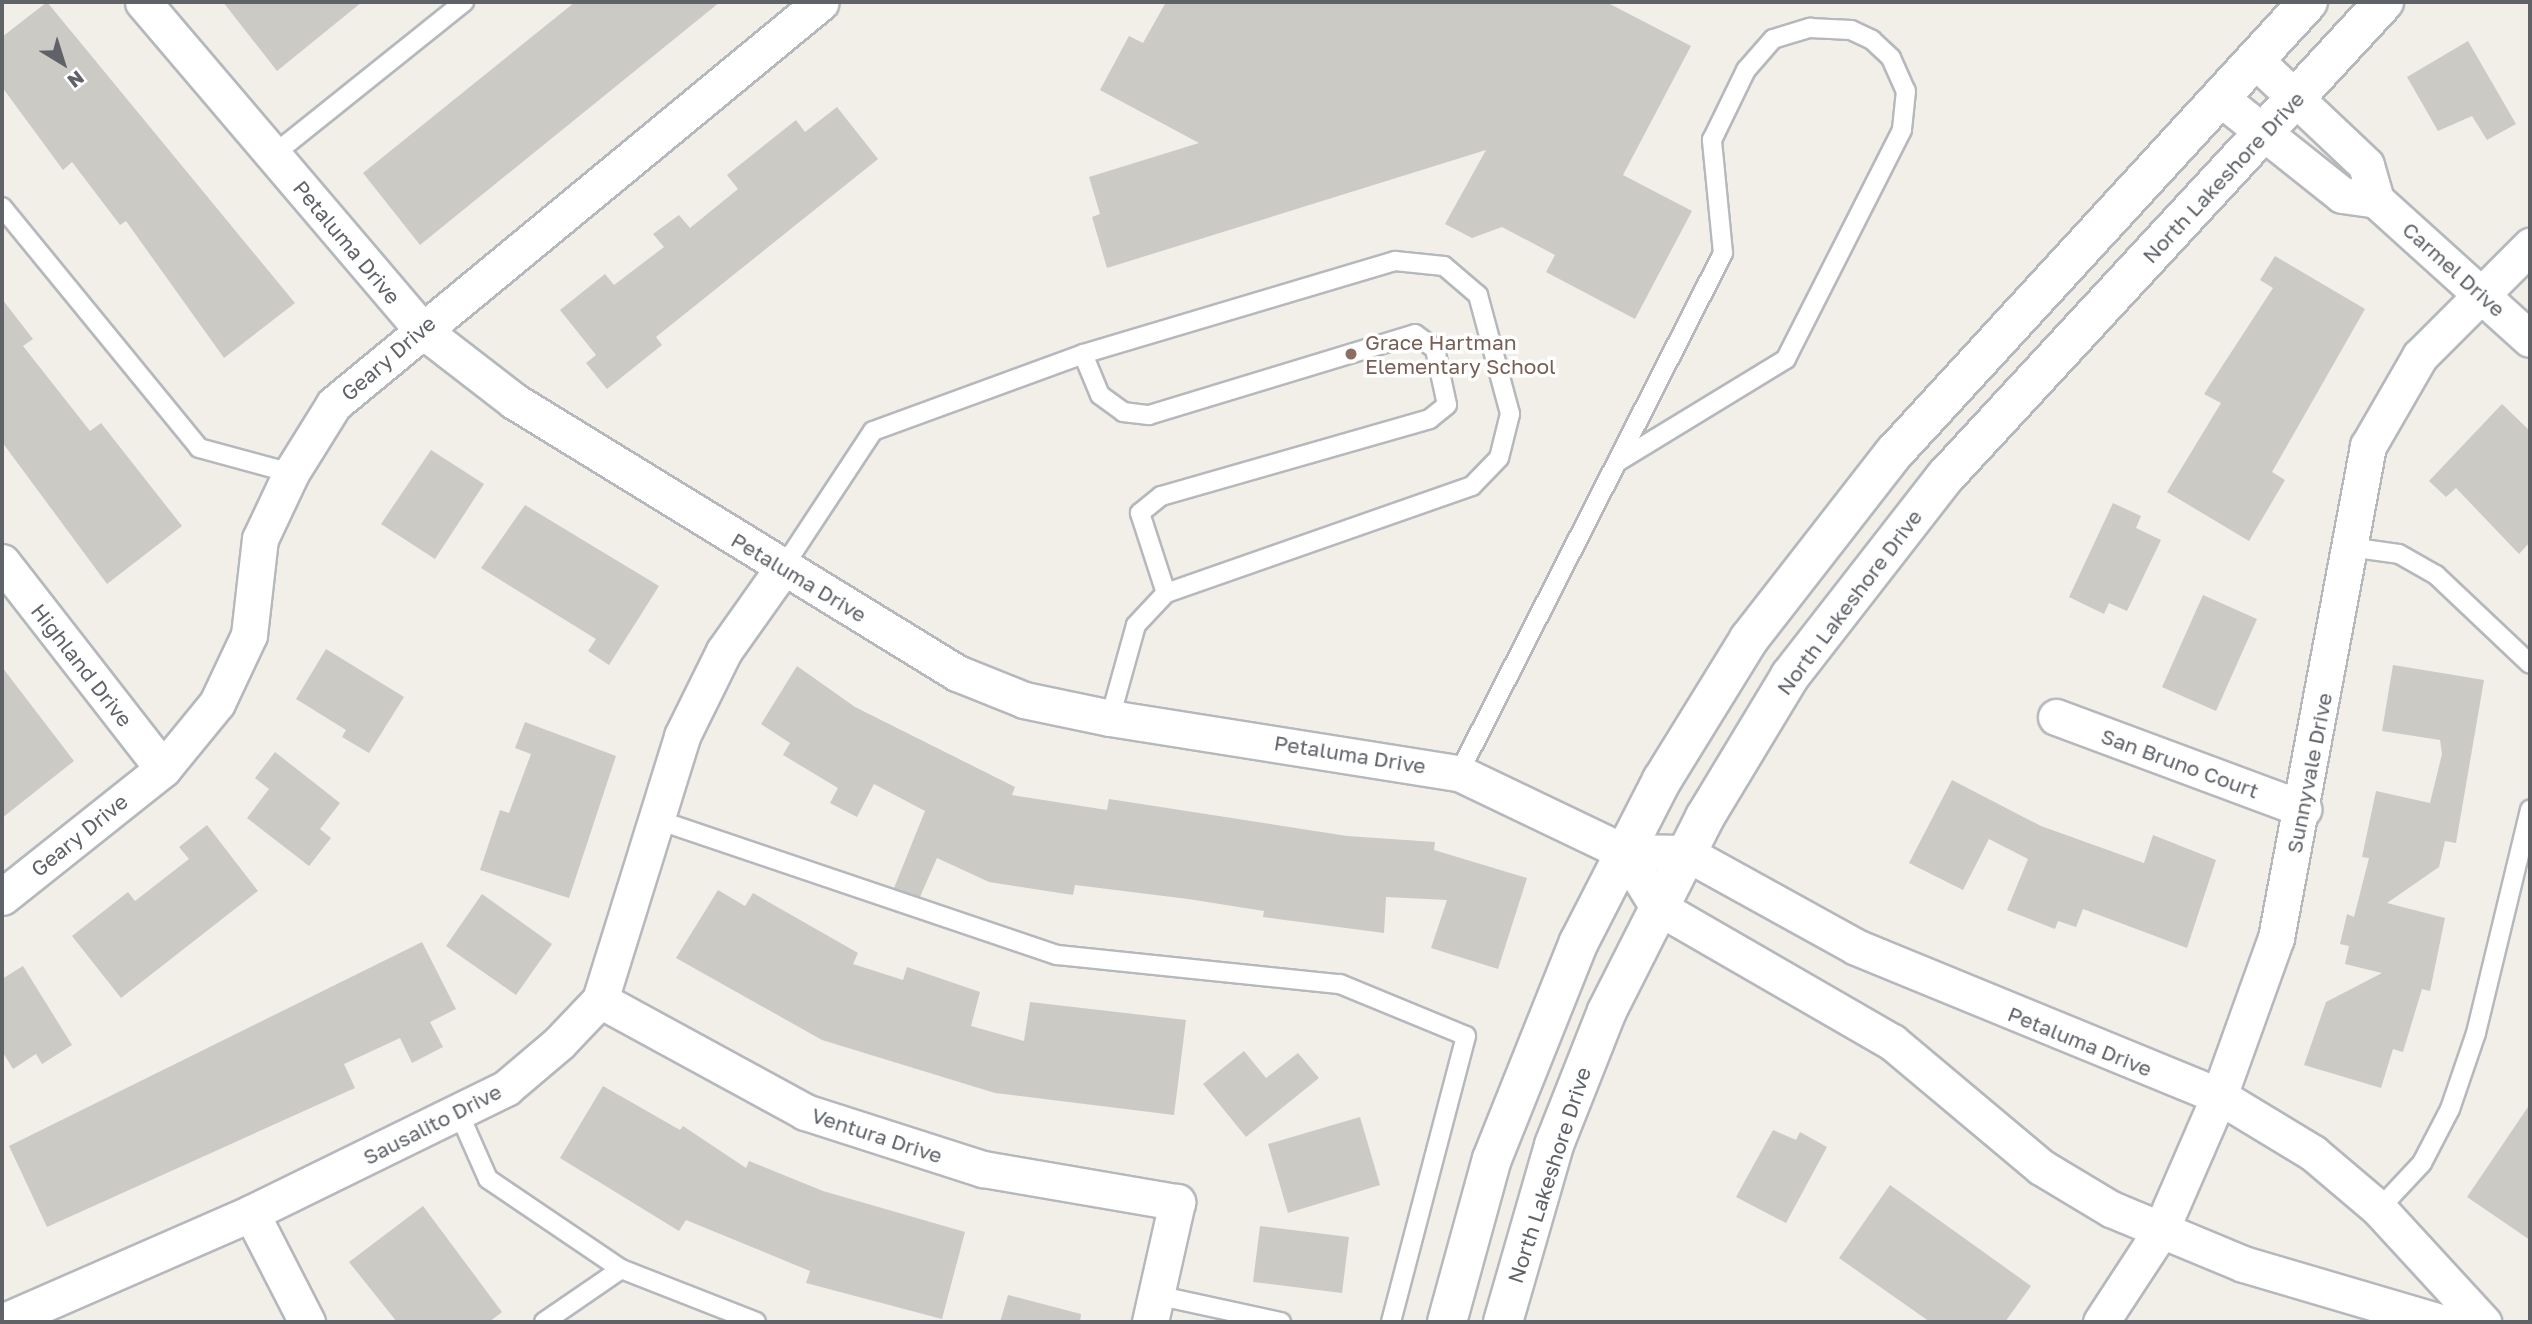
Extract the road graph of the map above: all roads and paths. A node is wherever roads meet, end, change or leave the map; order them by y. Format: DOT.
graph roads {
  1 [pos="143,2"];
  2 [pos="464,2"];
  3 [pos="821,2"];
  4 [pos="2308,2"];
  5 [pos="2384,2"];
  6 [pos="2254,59"];
  7 [pos="2219,97"];
  8 [pos="2296,98"];
  9 [pos="2262,135"];
  10 [pos="273,155"];
  11 [pos="2376,200"];
  12 [pos="2,207"];
  13 [pos="2530,246"];
  14 [pos="2482,293"];
  15 [pos="421,329"];
  16 [pos="2530,339"];
  17 [pos="1083,354"];
  18 [pos="1619,461"];
  19 [pos="291,472"];
  20 [pos="2349,547"];
  21 [pos="2,562"];
  22 [pos="782,569"];
  23 [pos="1166,593"];
  24 [pos="2530,664"];
  25 [pos="2056,717"];
  26 [pos="1110,718"];
  27 [pos="163,769"];
  28 [pos="1459,773"];
  29 [pos="2303,809"];
  30 [pos="2530,809"];
  31 [pos="658,820"];
  32 [pos="1624,852"];
  33 [pos="1686,853"];
  34 [pos="2,897"];
  35 [pos="1658,907"];
  36 [pos="600,1000"];
  37 [pos="2219,1096"];
  38 [pos="458,1111"];
  39 [pos="2379,1209"];
  40 [pos="251,1213"];
  41 [pos="2160,1232"];
  42 [pos="621,1269"];
  43 [pos="1153,1309"];
  44 [pos="45,1314"];
  45 [pos="2,1322"];
  46 [pos="307,1322"];
  47 [pos="544,1322"];
  48 [pos="756,1322"];
  49 [pos="1281,1322"];
  50 [pos="1391,1322"];
  51 [pos="1447,1322"];
  52 [pos="1503,1322"];
  53 [pos="2101,1322"];
  54 [pos="2440,1322"];
  55 [pos="2483,1322"];
  1 -- 10 [label="street, Petaluma Drive"];
  2 -- 10 [label="lane"];
  3 -- 15 [label="street, Geary Drive"];
  4 -- 6 [label="main road"];
  5 -- 8 [label="main road, North Lakeshore Drive"];
  6 -- 7 [label="main road"];
  6 -- 8 [label="street"];
  7 -- 9 [label="street"];
  7 -- 32 [label="main road"];
  8 -- 9 [label="main road, North Lakeshore Drive"];
  8 -- 11 [label="street"];
  9 -- 11 [label="street"];
  9 -- 33 [label="main road, North Lakeshore Drive"];
  10 -- 15 [label="street, Petaluma Drive"];
  11 -- 14 [label="street, Carmel Drive"];
  12 -- 19 [label="lane"];
  13 -- 14 [label="street, Sunnyvale Drive"];
  14 -- 16 [label="street, Carmel Drive"];
  14 -- 20 [label="street, Sunnyvale Drive"];
  15 -- 19 [label="street, Geary Drive"];
  15 -- 22 [label="street, Petaluma Drive"];
  17 -- 22 [label="lane"];
  17 -- 23 [label="lane"];
  17 -- 23 [label="lane"];
  18 -- 18 [label="lane"];
  18 -- 28 [label="lane"];
  19 -- 27 [label="street, Geary Drive"];
  20 -- 24 [label="lane"];
  20 -- 29 [label="street, Sunnyvale Drive"];
  21 -- 27 [label="street, Highland Drive"];
  22 -- 26 [label="street, Petaluma Drive"];
  22 -- 31 [label="street, Sausalito Drive"];
  23 -- 26 [label="lane"];
  25 -- 29 [label="street, San Bruno Court"];
  26 -- 28 [label="street, Petaluma Drive"];
  27 -- 34 [label="street, Geary Drive"];
  28 -- 32 [label="street, Petaluma Drive"];
  29 -- 37 [label="street, Sunnyvale Drive"];
  30 -- 39 [label="lane"];
  31 -- 36 [label="street, Sausalito Drive"];
  31 -- 50 [label="lane"];
  32 -- 33 [label="street, Petaluma Drive"];
  32 -- 35 [label="street"];
  32 -- 51 [label="main road"];
  33 -- 35 [label="main road, North Lakeshore Drive"];
  33 -- 37 [label="street, Petaluma Drive"];
  35 -- 41 [label="street"];
  35 -- 52 [label="main road, North Lakeshore Drive"];
  36 -- 38 [label="street, Sausalito Drive"];
  36 -- 43 [label="street, Ventura Drive"];
  37 -- 39 [label="street, Petaluma Drive"];
  37 -- 41 [label="street, Sunnyvale Drive"];
  38 -- 40 [label="street, Sausalito Drive"];
  38 -- 42 [label="lane"];
  39 -- 55 [label="street, Petaluma Drive"];
  40 -- 44 [label="street, Sausalito Drive"];
  40 -- 46 [label="street"];
  41 -- 53 [label="street, Sunnyvale Drive"];
  41 -- 54 [label="street"];
  42 -- 47 [label="lane"];
  42 -- 48 [label="lane"];
  43 -- 49 [label="lane"];
  44 -- 45 [label="street, Sausalito Drive"];
}
